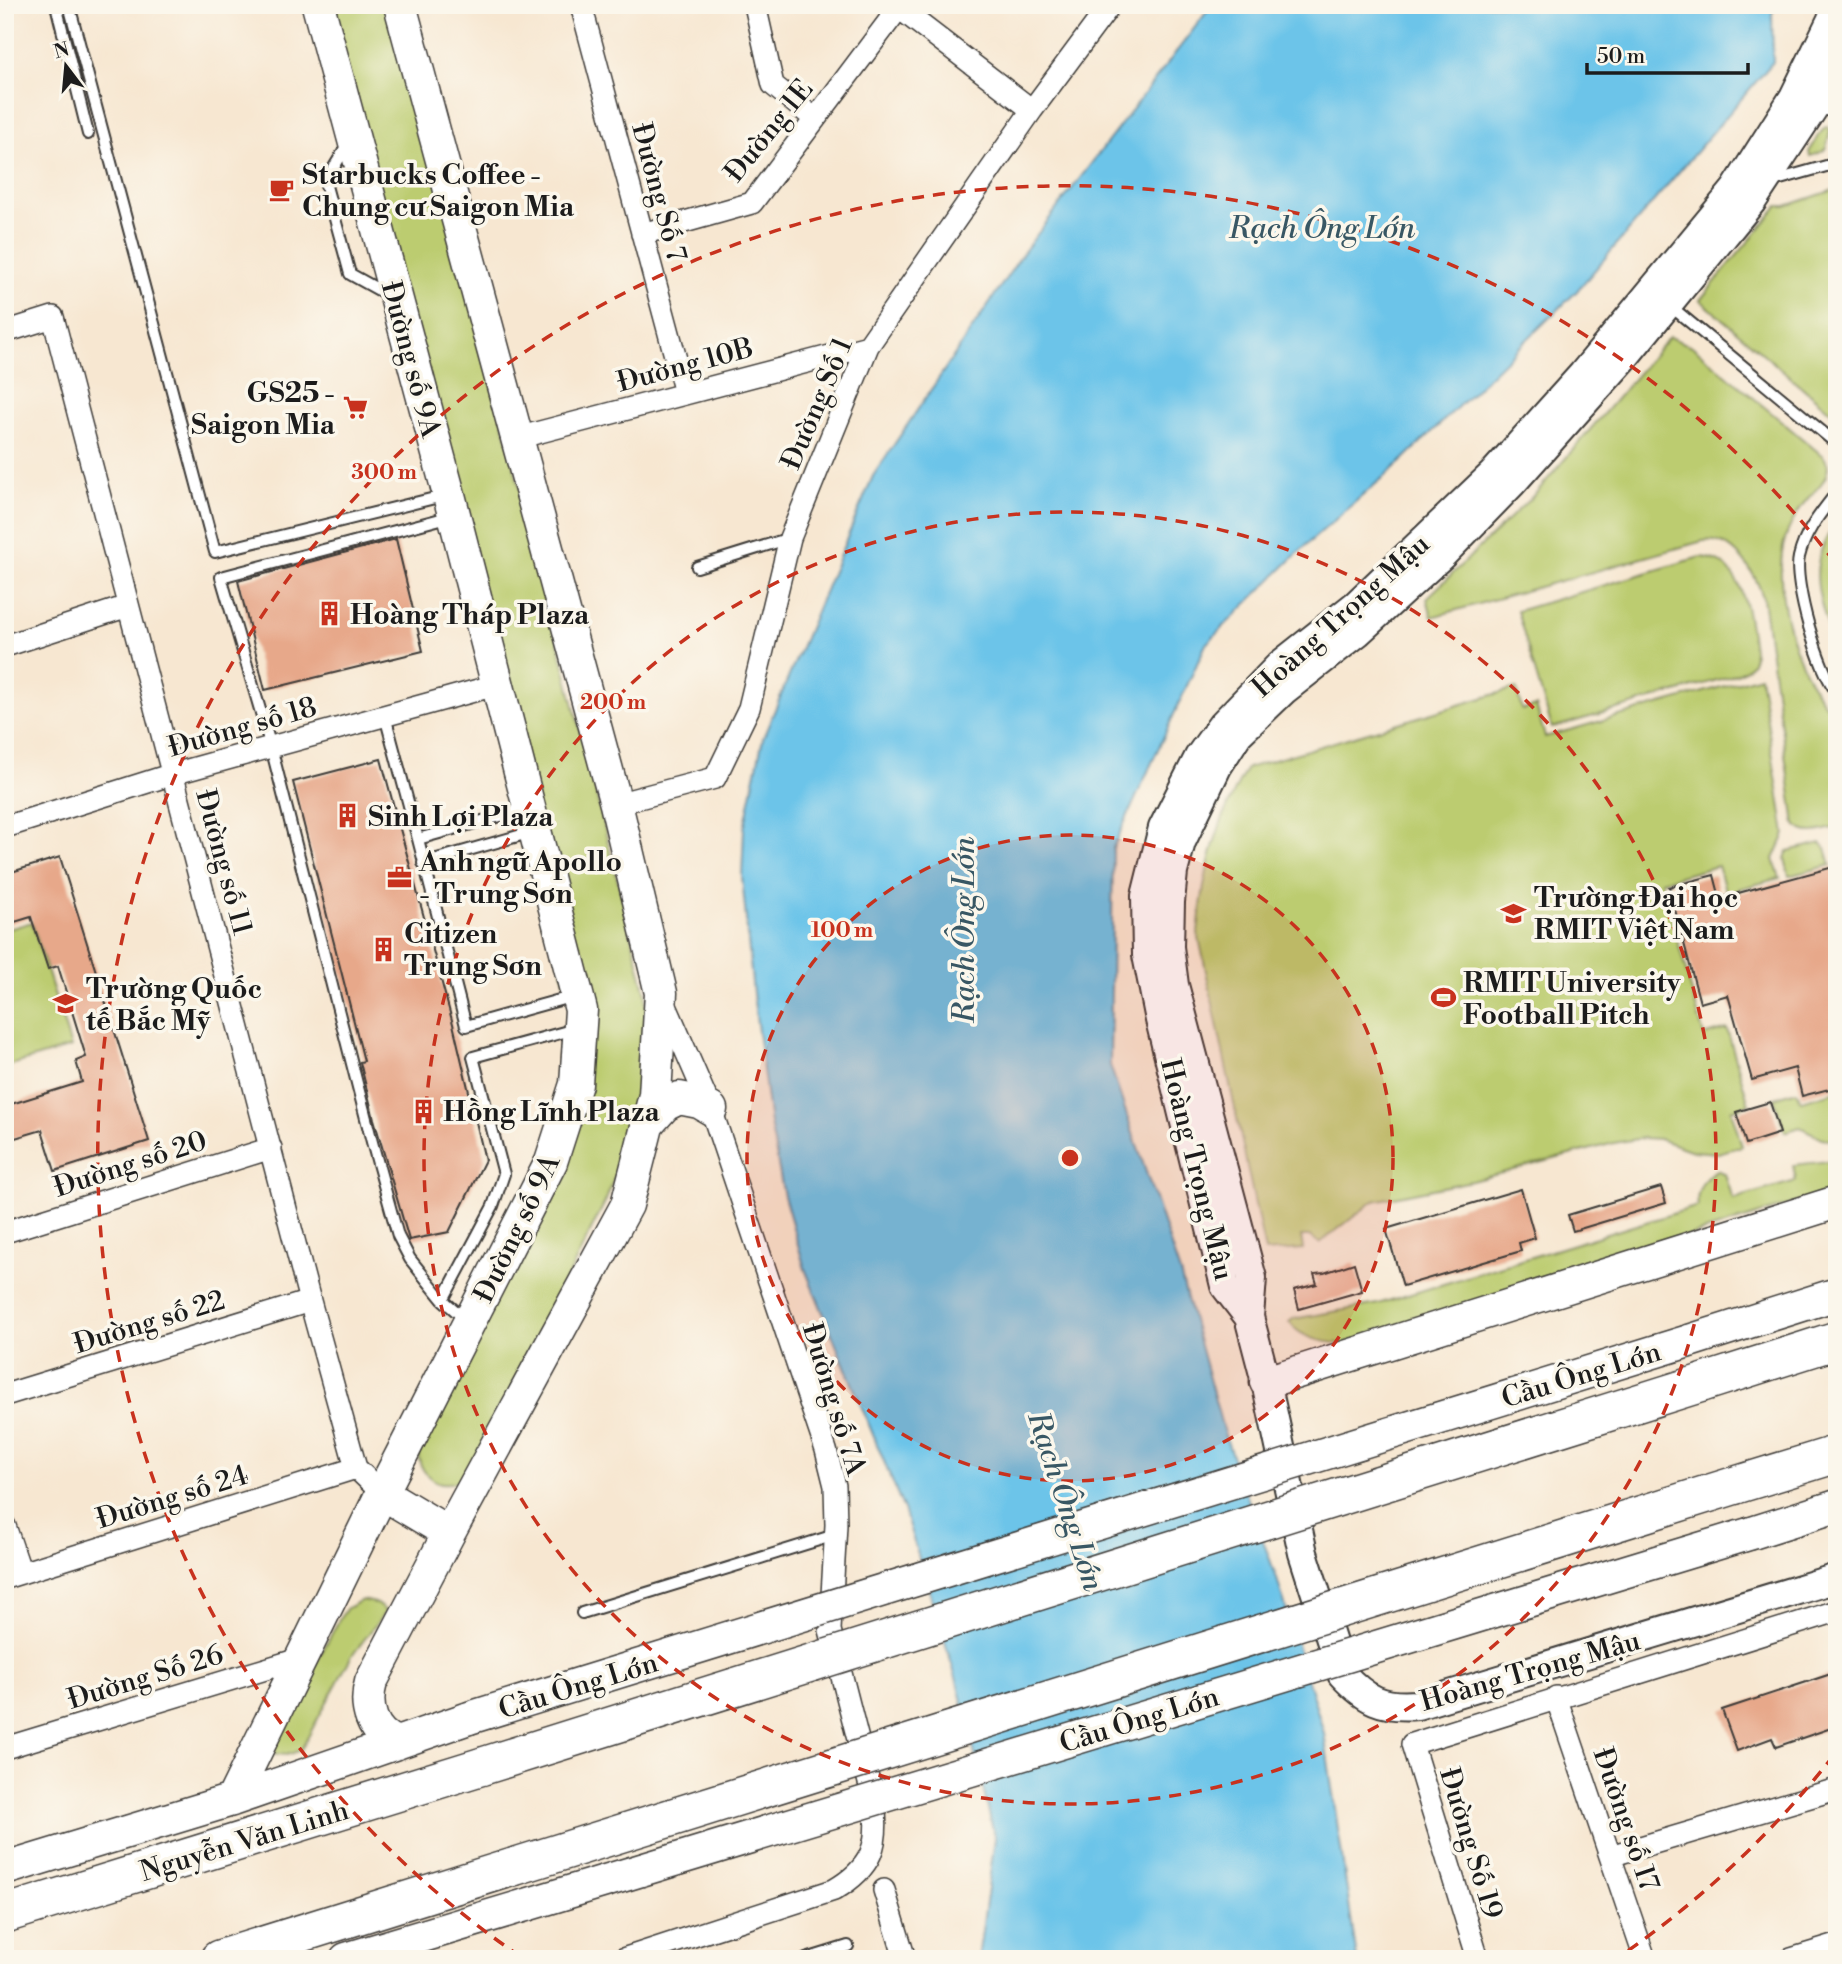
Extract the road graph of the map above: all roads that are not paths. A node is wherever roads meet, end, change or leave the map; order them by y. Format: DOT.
graph roads {
  1 [pos="56,5"];
  2 [pos="69,5"];
  3 [pos="318,5"];
  4 [pos="400,5"];
  5 [pos="581,5"];
  6 [pos="755,5"];
  7 [pos="1110,5"];
  8 [pos="900,6"];
  9 [pos="1837,9"];
  10 [pos="1837,61"];
  11 [pos="1815,105"];
  12 [pos="1032,110"];
  13 [pos="815,119"];
  14 [pos="88,135"];
  15 [pos="1837,163"];
  16 [pos="1764,184"];
  17 [pos="642,234"];
  18 [pos="1668,304"];
  19 [pos="5,332"];
  20 [pos="868,346"];
  21 [pos="685,393"];
  22 [pos="517,438"];
  23 [pos="1837,444"];
  24 [pos="1837,492"];
  25 [pos="450,505"];
  26 [pos="790,538"];
  27 [pos="697,567"];
  28 [pos="128,606"];
  29 [pos="5,646"];
  30 [pos="496,685"];
  31 [pos="1837,692"];
  32 [pos="385,716"];
  33 [pos="271,747"];
  34 [pos="173,774"];
  35 [pos="616,804"];
  36 [pos="532,819"];
  37 [pos="5,827"];
  38 [pos="418,839"];
  39 [pos="424,863"];
  40 [pos="661,993"];
  41 [pos="577,995"];
  42 [pos="581,1027"];
  43 [pos="711,1108"];
  44 [pos="647,1125"];
  45 [pos="271,1148"];
  46 [pos="1837,1202"];
  47 [pos="508,1213"];
  48 [pos="5,1232"];
  49 [pos="1837,1294"];
  50 [pos="443,1300"];
  51 [pos="310,1301"];
  52 [pos="1249,1317"];
  53 [pos="469,1323"];
  54 [pos="1837,1340"];
  55 [pos="1266,1382"];
  56 [pos="5,1395"];
  57 [pos="1837,1454"];
  58 [pos="356,1468"];
  59 [pos="382,1493"];
  60 [pos="1837,1506"];
  61 [pos="5,1526"];
  62 [pos="449,1533"];
  63 [pos="835,1535"];
  64 [pos="13,1575"];
  65 [pos="1837,1578"];
  66 [pos="1837,1611"];
  67 [pos="582,1613"];
  68 [pos="302,1658"];
  69 [pos="1556,1697"];
  70 [pos="470,1718"];
  71 [pos="397,1743"];
  72 [pos="5,1748"];
  73 [pos="483,1766"];
  74 [pos="1837,1789"];
  75 [pos="232,1800"];
  76 [pos="1610,1856"];
  77 [pos="5,1869"];
  78 [pos="884,1890"];
  79 [pos="5,1914"];
  80 [pos="1837,1945"];
  81 [pos="849,1946"];
  82 [pos="219,1959"];
  83 [pos="346,1959"];
  84 [pos="623,1959"];
  85 [pos="806,1959"];
  86 [pos="905,1959"];
  87 [pos="1478,1959"];
  88 [pos="1645,1959"];
  89 [pos="1791,1959"];
  1 -- 14 [label="lane"];
  2 -- 25 [label="lane"];
  3 -- 25 [label="main road, Đường số 9A"];
  4 -- 22 [label="main road"];
  5 -- 17 [label="street, Đường Số 7"];
  6 -- 13 [label="street"];
  7 -- 12 [label="street, Đường Số 1"];
  8 -- 12 [label="street"];
  8 -- 13 [label="street, Đường 1E"];
  9 -- 11 [label="main road, Hoàng Trọng Mậu"];
  10 -- 11 [label="main road, Hoàng Trọng Mậu"];
  11 -- 16 [label="main road, Hoàng Trọng Mậu"];
  11 -- 52 [label="main road, Hoàng Trọng Mậu"];
  12 -- 20 [label="street, Đường Số 1"];
  13 -- 17 [label="street, Đường 1E"];
  15 -- 16 [label="lane"];
  16 -- 18 [label="main road, Hoàng Trọng Mậu"];
  17 -- 21 [label="street, Đường Số 7"];
  18 -- 23 [label="lane"];
  18 -- 52 [label="main road, Hoàng Trọng Mậu"];
  19 -- 28 [label="street, Đường số 11"];
  20 -- 21 [label="street, Đường 10B"];
  20 -- 26 [label="street, Đường Số 1"];
  21 -- 22 [label="street, Đường 10B"];
  22 -- 35 [label="main road"];
  24 -- 31 [label="lane"];
  25 -- 30 [label="main road, Đường số 9A"];
  25 -- 33 [label="lane"];
  26 -- 27 [label="lane"];
  26 -- 35 [label="street, Đường Số 1"];
  28 -- 29 [label="street"];
  28 -- 34 [label="street, Đường số 11"];
  30 -- 32 [label="street, Đường số 18"];
  30 -- 36 [label="main road, Đường số 9A"];
  32 -- 33 [label="street, Đường số 18"];
  32 -- 38 [label="lane"];
  33 -- 34 [label="street, Đường số 18"];
  33 -- 50 [label="lane"];
  34 -- 37 [label="street, Đường số 18"];
  34 -- 45 [label="street, Đường số 11"];
  35 -- 40 [label="main road"];
  36 -- 38 [label="lane"];
  36 -- 39 [label="lane"];
  36 -- 41 [label="main road, Đường số 9A"];
  38 -- 39 [label="lane"];
  39 -- 41 [label="lane"];
  40 -- 43 [label="street, Đường số 7A"];
  40 -- 44 [label="main road"];
  41 -- 42 [label="main road, Đường số 9A"];
  42 -- 47 [label="main road, Đường số 9A"];
  42 -- 47 [label="lane"];
  43 -- 44 [label="main road"];
  43 -- 63 [label="street, Đường số 7A"];
  44 -- 62 [label="main road"];
  45 -- 48 [label="street, Đường số 20"];
  45 -- 51 [label="street, Đường số 11"];
  46 -- 55 [label="main road"];
  47 -- 50 [label="lane"];
  47 -- 53 [label="main road, Đường số 9A"];
  49 -- 70 [label="main road, Cầu Ông Lớn, bridge"];
  50 -- 53 [label="lane"];
  51 -- 56 [label="street, Đường số 22"];
  51 -- 58 [label="street, Đường số 11"];
  52 -- 55 [label="main road, Hoàng Trọng Mậu"];
  53 -- 59 [label="main road, Đường số 9A"];
  54 -- 73 [label="highway, Cầu Ông Lớn, bridge"];
  55 -- 65 [label="main road, Hoàng Trọng Mậu"];
  57 -- 82 [label="highway, Cầu Ông Lớn, bridge"];
  58 -- 59 [label="street"];
  58 -- 64 [label="street, Đường số 24"];
  59 -- 62 [label="main road"];
  59 -- 68 [label="main road, Đường số 9A"];
  60 -- 83 [label="main road, Cầu Ông Lớn, bridge"];
  61 -- 64 [label="street"];
  62 -- 71 [label="main road"];
  63 -- 67 [label="lane"];
  63 -- 84 [label="street, Đường số 7A"];
  66 -- 69 [label="street"];
  68 -- 72 [label="street, Đường Số 26"];
  68 -- 75 [label="main road, Đường số 9A"];
  69 -- 76 [label="street, Đường số 17"];
  69 -- 87 [label="street, Đường Số 19"];
  70 -- 71 [label="main road, Nguyễn Văn Linh"];
  71 -- 75 [label="main road, Nguyễn Văn Linh"];
  73 -- 79 [label="highway, Nguyễn Văn Linh"];
  74 -- 76 [label="street"];
  75 -- 77 [label="main road, Nguyễn Văn Linh"];
  76 -- 88 [label="street, Đường số 17"];
  78 -- 86 [label="street"];
  80 -- 89 [label="street"];
  81 -- 85 [label="lane"];
}
